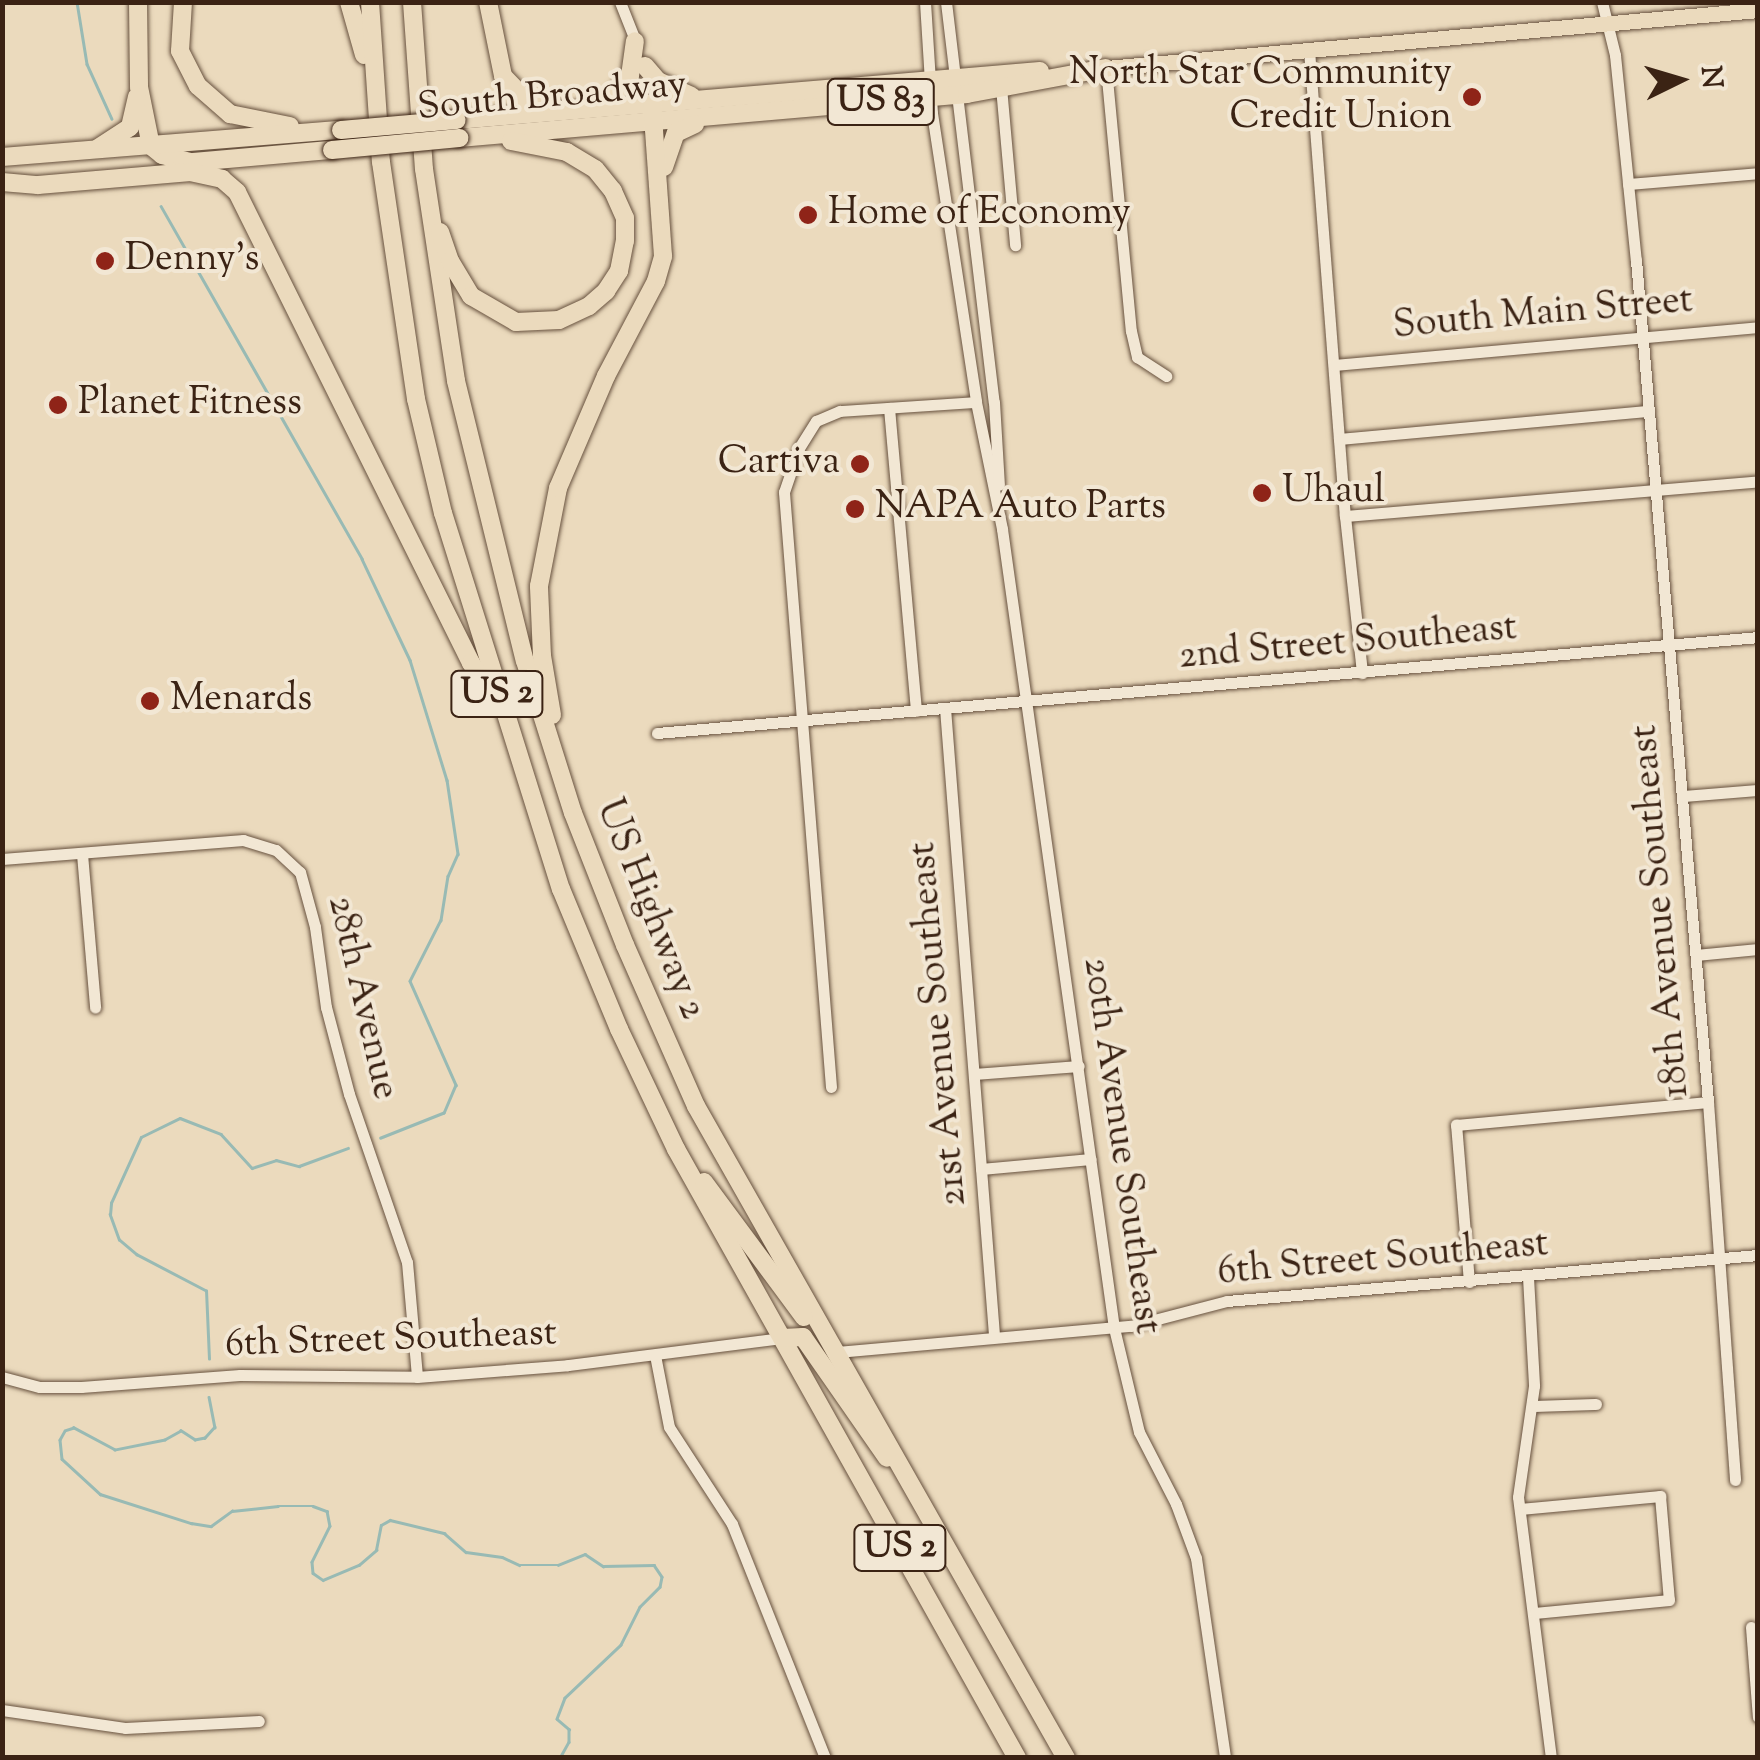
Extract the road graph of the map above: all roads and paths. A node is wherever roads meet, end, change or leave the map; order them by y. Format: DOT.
graph roads {
  1 [pos="138,2"];
  2 [pos="183,2"];
  3 [pos="349,2"];
  4 [pos="370,2"];
  5 [pos="412,2"];
  6 [pos="488,2"];
  7 [pos="620,2"];
  8 [pos="924,2"];
  9 [pos="946,2"];
  10 [pos="1602,2"];
  11 [pos="1758,10"];
  12 [pos="1604,23"];
  13 [pos="635,41"];
  14 [pos="1309,50"];
  15 [pos="645,66"];
  16 [pos="1106,68"];
  17 [pos="954,86"];
  18 [pos="139,87"];
  19 [pos="931,88"];
  20 [pos="1001,88"];
  21 [pos="701,99"];
  22 [pos="591,108"];
  23 [pos="570,110"];
  24 [pos="377,112"];
  25 [pos="653,113"];
  26 [pos="718,117"];
  27 [pos="338,130"];
  28 [pos="464,132"];
  29 [pos="151,146"];
  30 [pos="94,151"];
  31 [pos="2,156"];
  32 [pos="196,162"];
  33 [pos="424,169"];
  34 [pos="1758,173"];
  35 [pos="2,182"];
  36 [pos="1628,184"];
  37 [pos="661,188"];
  38 [pos="1015,245"];
  39 [pos="1758,327"];
  40 [pos="1642,337"];
  41 [pos="1334,364"];
  42 [pos="1166,376"];
  43 [pos="976,402"];
  44 [pos="889,408"];
  45 [pos="1648,411"];
  46 [pos="1339,439"];
  47 [pos="1758,481"];
  48 [pos="1654,490"];
  49 [pos="1345,516"];
  50 [pos="1002,529"];
  51 [pos="1758,637"];
  52 [pos="1669,645"];
  53 [pos="1362,673"];
  54 [pos="1028,703"];
  55 [pos="501,708"];
  56 [pos="945,708"];
  57 [pos="916,711"];
  58 [pos="803,722"];
  59 [pos="657,733"];
  60 [pos="1758,790"];
  61 [pos="1683,796"];
  62 [pos="574,813"];
  63 [pos="82,854"];
  64 [pos="2,859"];
  65 [pos="1758,949"];
  66 [pos="1696,955"];
  67 [pos="95,1008"];
  68 [pos="1079,1066"];
  69 [pos="974,1074"];
  70 [pos="831,1087"];
  71 [pos="1708,1102"];
  72 [pos="676,1149"];
  73 [pos="1091,1159"];
  74 [pos="981,1169"];
  75 [pos="1758,1255"];
  76 [pos="1717,1259"];
  77 [pos="1528,1278"];
  78 [pos="1470,1282"];
  79 [pos="1114,1328"];
  80 [pos="994,1335"];
  81 [pos="782,1338"];
  82 [pos="837,1352"];
  83 [pos="656,1355"];
  84 [pos="2,1377"];
  85 [pos="418,1377"];
  86 [pos="1596,1404"];
  87 [pos="1532,1406"];
  88 [pos="1734,1480"];
  89 [pos="1520,1509"];
  90 [pos="938,1529"];
  91 [pos="1535,1613"];
  92 [pos="1752,1628"];
  93 [pos="2,1710"];
  94 [pos="1758,1717"];
  95 [pos="259,1721"];
  96 [pos="824,1758"];
  97 [pos="1018,1758"];
  98 [pos="1066,1758"];
  99 [pos="1224,1758"];
  100 [pos="1551,1758"];
  1 -- 18 [label="highway"];
  2 -- 27 [label="highway"];
  3 -- 24 [label="highway"];
  4 -- 24 [label="highway, US Highway 2 / US 2"];
  5 -- 33 [label="highway, US Highway 2 / US 2"];
  6 -- 23 [label="highway"];
  7 -- 13 [label="street"];
  8 -- 19 [label="street"];
  9 -- 17 [label="street"];
  10 -- 12 [label="street, 18th Avenue Southeast"];
  11 -- 12 [label="main road, South Broadway / US 83"];
  12 -- 14 [label="main road, South Broadway / US 83"];
  12 -- 36 [label="street, 18th Avenue Southeast"];
  13 -- 15 [label="street"];
  13 -- 22 [label="highway"];
  14 -- 16 [label="main road, South Broadway / US 83"];
  14 -- 41 [label="street"];
  15 -- 21 [label="highway"];
  15 -- 25 [label="street"];
  16 -- 17 [label="highway, South Broadway / US 83"];
  16 -- 20 [label="highway, South Broadway / US 83"];
  16 -- 42 [label="street"];
  17 -- 19 [label="highway, South Broadway / US 83"];
  17 -- 20 [label="highway, South Broadway / US 83"];
  17 -- 50 [label="street"];
  18 -- 29 [label="highway"];
  18 -- 30 [label="highway"];
  19 -- 21 [label="highway, South Broadway / US 83"];
  19 -- 26 [label="highway, South Broadway / US 83"];
  19 -- 43 [label="street"];
  20 -- 38 [label="street"];
  21 -- 25 [label="highway, South Broadway / US 83"];
  22 -- 23 [label="highway, South Broadway / US 83"];
  22 -- 25 [label="highway, South Broadway / US 83"];
  23 -- 28 [label="highway, South Broadway / US 83"];
  24 -- 55 [label="highway, US Highway 2 / US 2"];
  25 -- 26 [label="highway, South Broadway / US 83"];
  25 -- 28 [label="highway, South Broadway / US 83"];
  25 -- 37 [label="highway"];
  26 -- 37 [label="highway"];
  27 -- 28 [label="highway, South Broadway / US 83, bridge"];
  27 -- 29 [label="highway, South Broadway / US 83"];
  28 -- 32 [label="highway, South Broadway / US 83, bridge"];
  28 -- 33 [label="highway"];
  29 -- 30 [label="highway, South Broadway / US 83"];
  29 -- 32 [label="highway"];
  30 -- 31 [label="highway, South Broadway / US 83"];
  32 -- 35 [label="highway, South Broadway / US 83"];
  33 -- 62 [label="highway, US Highway 2 / US 2"];
  34 -- 36 [label="street"];
  35 -- 55 [label="highway"];
  36 -- 40 [label="street, 18th Avenue Southeast"];
  37 -- 62 [label="highway"];
  39 -- 40 [label="street, South Main Street"];
  40 -- 41 [label="street, South Main Street"];
  40 -- 45 [label="street, 18th Avenue Southeast"];
  41 -- 46 [label="street"];
  43 -- 44 [label="street"];
  43 -- 50 [label="street"];
  44 -- 57 [label="street"];
  44 -- 58 [label="street"];
  45 -- 46 [label="street"];
  45 -- 48 [label="street, 18th Avenue Southeast"];
  46 -- 49 [label="street"];
  47 -- 48 [label="street"];
  48 -- 49 [label="street"];
  48 -- 52 [label="street, 18th Avenue Southeast"];
  49 -- 53 [label="street"];
  50 -- 54 [label="street, 20th Avenue Southeast"];
  51 -- 52 [label="street, 2nd Street Southeast"];
  52 -- 53 [label="street, 2nd Street Southeast"];
  52 -- 61 [label="street, 18th Avenue Southeast"];
  53 -- 54 [label="street, 2nd Street Southeast"];
  54 -- 56 [label="street, 2nd Street Southeast"];
  54 -- 68 [label="street, 20th Avenue Southeast"];
  55 -- 72 [label="highway, US Highway 2 / US 2"];
  56 -- 57 [label="street, 2nd Street Southeast"];
  56 -- 69 [label="street, 21st Avenue Southeast"];
  57 -- 58 [label="street"];
  58 -- 59 [label="street"];
  58 -- 70 [label="street"];
  60 -- 61 [label="street"];
  61 -- 66 [label="street, 18th Avenue Southeast"];
  62 -- 82 [label="highway, US Highway 2 / US 2"];
  63 -- 64 [label="street, 28th Avenue"];
  63 -- 67 [label="street"];
  63 -- 85 [label="street, 28th Avenue"];
  65 -- 66 [label="street"];
  66 -- 71 [label="street, 18th Avenue Southeast"];
  68 -- 69 [label="street"];
  68 -- 73 [label="street, 20th Avenue Southeast"];
  69 -- 74 [label="street, 21st Avenue Southeast"];
  71 -- 76 [label="street, 18th Avenue Southeast"];
  71 -- 78 [label="street"];
  72 -- 81 [label="highway, US Highway 2 / US 2"];
  72 -- 82 [label="highway"];
  73 -- 74 [label="street"];
  73 -- 79 [label="street, 20th Avenue Southeast"];
  74 -- 80 [label="street, 21st Avenue Southeast"];
  75 -- 76 [label="street, 6th Street Southeast"];
  76 -- 77 [label="street, 6th Street Southeast"];
  76 -- 88 [label="street, 18th Avenue Southeast"];
  77 -- 78 [label="street, 6th Street Southeast"];
  77 -- 87 [label="street"];
  78 -- 79 [label="street, 6th Street Southeast"];
  79 -- 80 [label="street, 6th Street Southeast"];
  79 -- 99 [label="street, 20th Avenue Southeast"];
  80 -- 82 [label="street, 6th Street Southeast"];
  81 -- 83 [label="street, 6th Street Southeast"];
  81 -- 90 [label="highway"];
  81 -- 97 [label="highway, US Highway 2 / US 2"];
  82 -- 90 [label="highway, US Highway 2 / US 2"];
  83 -- 85 [label="street, 6th Street Southeast"];
  83 -- 96 [label="street"];
  84 -- 85 [label="street, 6th Street Southeast"];
  86 -- 87 [label="street"];
  87 -- 89 [label="street"];
  89 -- 91 [label="street"];
  89 -- 91 [label="street"];
  90 -- 98 [label="highway, US Highway 2 / US 2"];
  91 -- 100 [label="street"];
  92 -- 94 [label="street"];
  93 -- 95 [label="street"];
}
